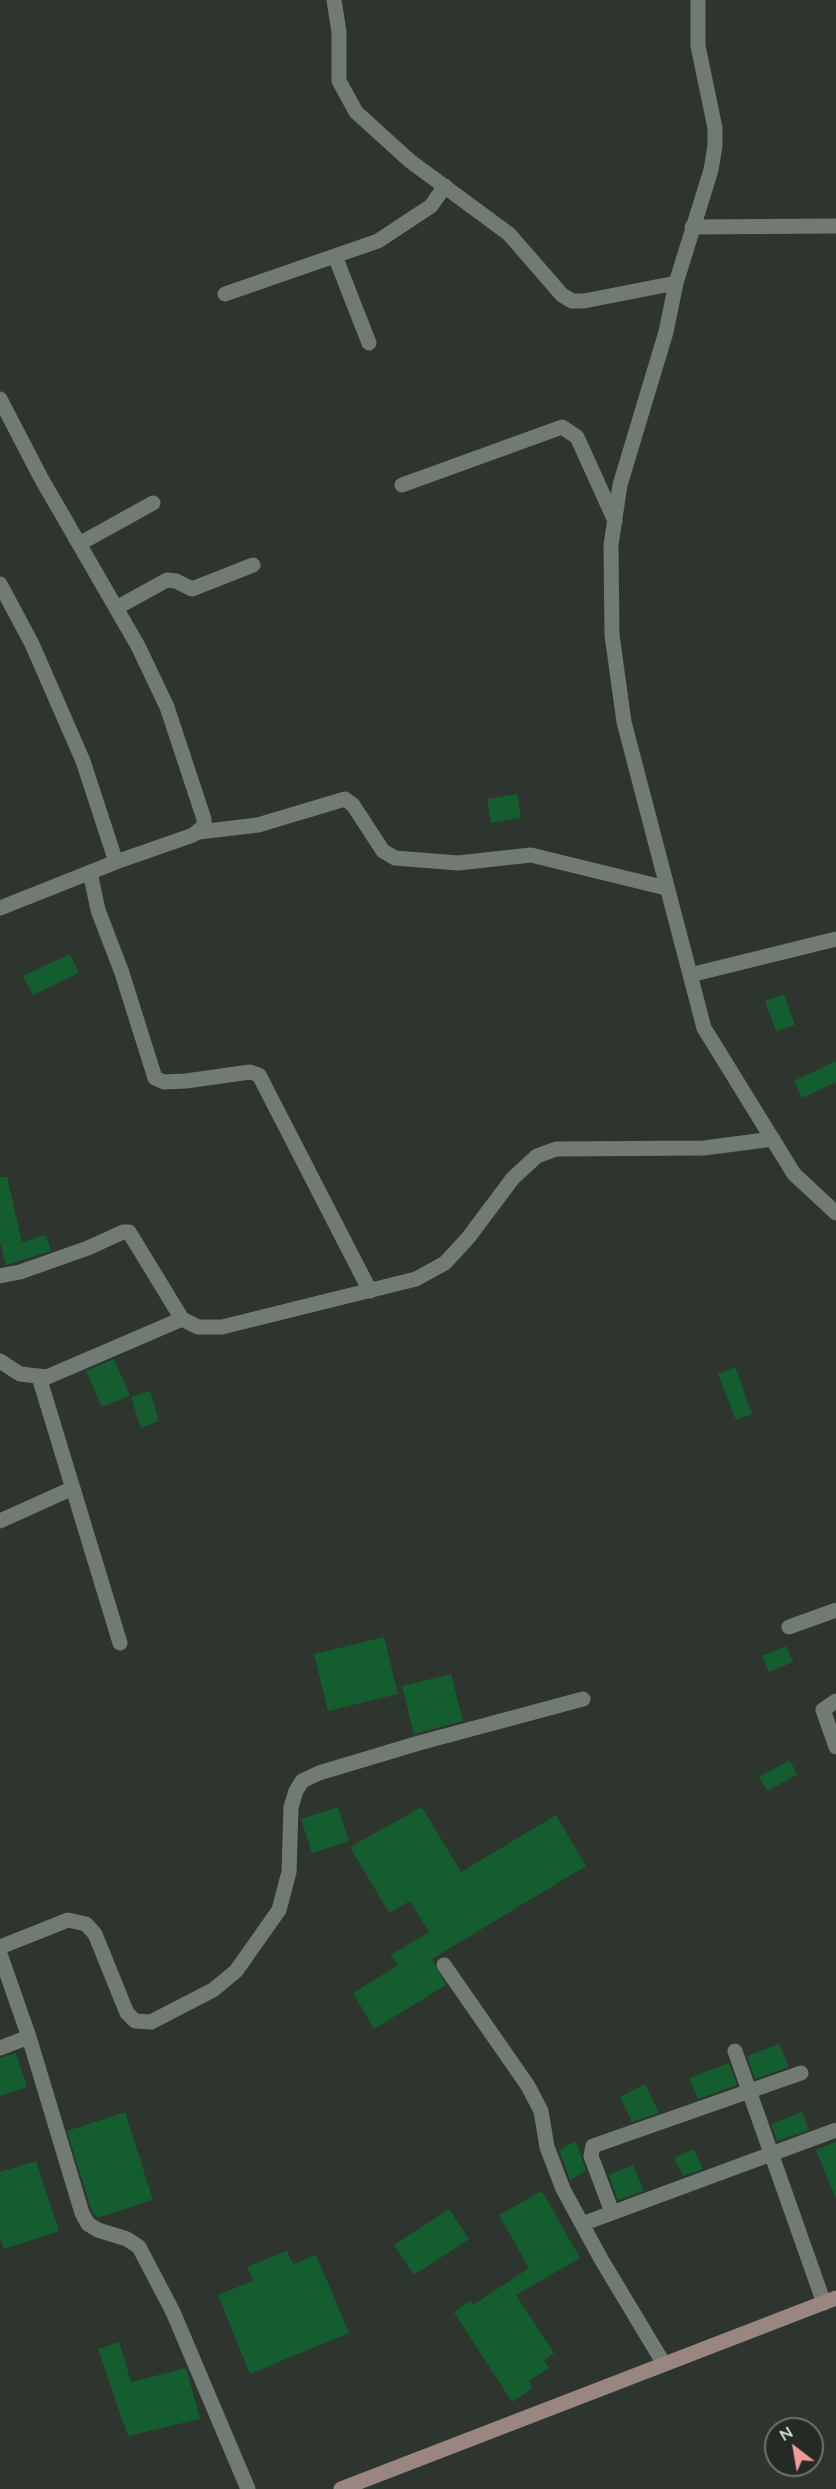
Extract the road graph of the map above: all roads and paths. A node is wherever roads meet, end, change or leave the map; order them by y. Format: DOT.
graph roads {
  1 [pos="334,0"];
  2 [pos="698,0"];
  3 [pos="438,197"];
  4 [pos="836,226"];
  5 [pos="692,227"];
  6 [pos="335,256"];
  7 [pos="676,283"];
  8 [pos="225,294"];
  9 [pos="369,343"];
  10 [pos="0,399"];
  11 [pos="402,485"];
  12 [pos="153,503"];
  13 [pos="615,521"];
  14 [pos="79,544"];
  15 [pos="253,565"];
  16 [pos="0,584"];
  17 [pos="116,608"];
  18 [pos="199,832"];
  19 [pos="116,861"];
  20 [pos="90,872"];
  21 [pos="666,888"];
  22 [pos="0,908"];
  23 [pos="836,939"];
  24 [pos="690,975"];
  25 [pos="773,1139"];
  26 [pos="836,1213"];
  27 [pos="0,1276"];
  28 [pos="370,1291"];
  29 [pos="182,1319"];
  30 [pos="0,1360"];
  31 [pos="39,1377"];
  32 [pos="73,1488"];
  33 [pos="0,1521"];
  34 [pos="836,1610"];
  35 [pos="789,1628"];
  36 [pos="120,1643"];
  37 [pos="583,1699"];
  38 [pos="836,1701"];
  39 [pos="836,1747"];
  40 [pos="0,1947"];
  41 [pos="0,1954"];
  42 [pos="444,1965"];
  43 [pos="29,2037"];
  44 [pos="0,2048"];
  45 [pos="735,2051"];
  46 [pos="801,2073"];
  47 [pos="750,2091"];
  48 [pos="836,2130"];
  49 [pos="772,2154"];
  50 [pos="612,2212"];
  51 [pos="582,2224"];
  52 [pos="830,2300"];
  53 [pos="664,2364"];
  54 [pos="248,2489"];
  55 [pos="341,2489"];
  1 -- 3 [label="street"];
  2 -- 5 [label="street"];
  3 -- 6 [label="street"];
  3 -- 7 [label="street"];
  4 -- 5 [label="street"];
  5 -- 7 [label="street"];
  6 -- 8 [label="street"];
  6 -- 9 [label="street"];
  7 -- 13 [label="street"];
  10 -- 14 [label="street"];
  11 -- 13 [label="street"];
  12 -- 14 [label="street"];
  13 -- 21 [label="street"];
  14 -- 17 [label="street"];
  15 -- 17 [label="street"];
  16 -- 19 [label="street"];
  17 -- 18 [label="street"];
  18 -- 19 [label="street"];
  18 -- 21 [label="street"];
  19 -- 20 [label="street"];
  20 -- 22 [label="street"];
  20 -- 28 [label="street"];
  21 -- 24 [label="street"];
  23 -- 24 [label="street"];
  24 -- 25 [label="street"];
  25 -- 26 [label="street"];
  25 -- 28 [label="street"];
  27 -- 29 [label="street"];
  28 -- 29 [label="street"];
  29 -- 31 [label="street"];
  30 -- 31 [label="street"];
  31 -- 32 [label="street"];
  32 -- 33 [label="street"];
  32 -- 36 [label="street"];
  34 -- 35 [label="street"];
  37 -- 40 [label="street"];
  38 -- 39 [label="street"];
  41 -- 43 [label="street"];
  42 -- 51 [label="street"];
  43 -- 44 [label="street"];
  43 -- 54 [label="street"];
  45 -- 47 [label="street"];
  46 -- 47 [label="street"];
  47 -- 49 [label="street"];
  47 -- 50 [label="street"];
  48 -- 49 [label="street"];
  49 -- 50 [label="street"];
  49 -- 52 [label="street"];
  50 -- 51 [label="street"];
  51 -- 53 [label="street"];
  52 -- 53 [label="main road"];
  53 -- 55 [label="main road"];
}
